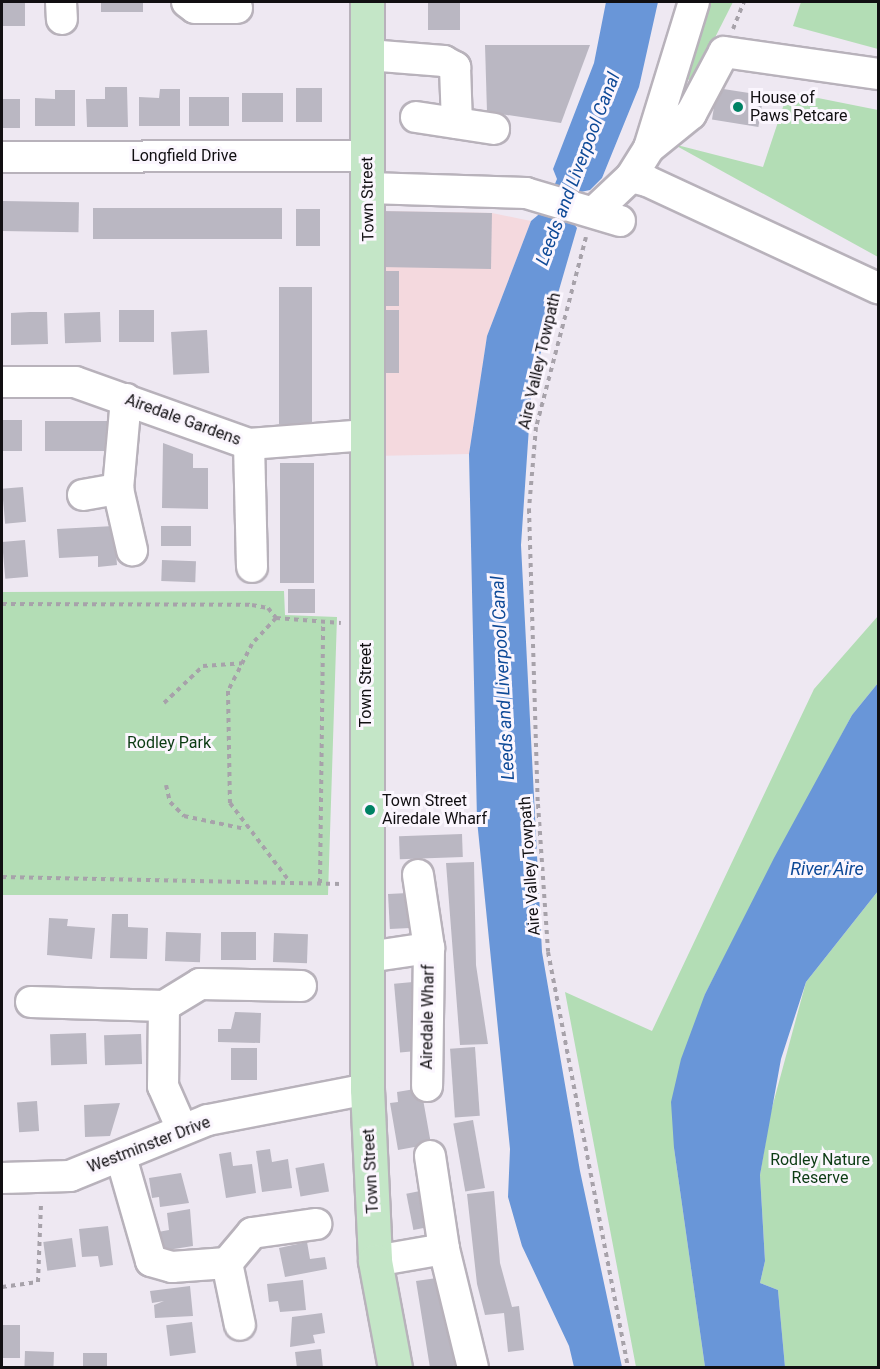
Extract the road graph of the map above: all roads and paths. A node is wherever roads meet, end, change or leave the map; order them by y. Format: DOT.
graph roads {
  1 [pos="187,2"];
  2 [pos="367,2"];
  3 [pos="694,2"];
  4 [pos="237,8"];
  5 [pos="368,55"];
  6 [pos="879,74"];
  7 [pos="417,117"];
  8 [pos="457,123"];
  9 [pos="494,129"];
  10 [pos="649,148"];
  11 [pos="367,156"];
  12 [pos="2,157"];
  13 [pos="631,177"];
  14 [pos="369,188"];
  15 [pos="580,253"];
  16 [pos="879,288"];
  17 [pos="2,382"];
  18 [pos="126,399"];
  19 [pos="367,435"];
  20 [pos="249,444"];
  21 [pos="118,489"];
  22 [pos="83,495"];
  23 [pos="132,550"];
  24 [pos="252,567"];
  25 [pos="2,604"];
  26 [pos="276,618"];
  27 [pos="242,663"];
  28 [pos="164,703"];
  29 [pos="166,785"];
  30 [pos="246,829"];
  31 [pos="418,875"];
  32 [pos="2,878"];
  33 [pos="290,882"];
  34 [pos="429,948"];
  35 [pos="368,957"];
  36 [pos="301,986"];
  37 [pos="31,1002"];
  38 [pos="164,1006"];
  39 [pos="427,1086"];
  40 [pos="367,1089"];
  41 [pos="182,1129"];
  42 [pos="430,1156"];
  43 [pos="121,1158"];
  44 [pos="43,1177"];
  45 [pos="2,1178"];
  46 [pos="316,1224"];
  47 [pos="444,1249"];
  48 [pos="375,1261"];
  49 [pos="227,1263"];
  50 [pos="2,1287"];
  51 [pos="240,1325"];
  52 [pos="395,1368"];
  53 [pos="473,1368"];
  54 [pos="628,1368"];
  1 -- 4 [label="street"];
  2 -- 5 [label="main road, Town Street"];
  3 -- 10 [label="street"];
  5 -- 8 [label="street"];
  5 -- 11 [label="main road, Town Street"];
  6 -- 10 [label="street"];
  7 -- 8 [label="street"];
  8 -- 9 [label="street"];
  10 -- 13 [label="street"];
  11 -- 12 [label="street, Longfield Drive"];
  11 -- 14 [label="main road, Town Street"];
  13 -- 14 [label="street"];
  13 -- 16 [label="street"];
  14 -- 19 [label="main road, Town Street"];
  15 -- 54 [label="path, Aire Valley Towpath"];
  17 -- 18 [label="street, Airedale Gardens"];
  18 -- 20 [label="street, Airedale Gardens"];
  18 -- 21 [label="street"];
  19 -- 20 [label="street, Airedale Gardens"];
  19 -- 35 [label="main road, Town Street"];
  20 -- 24 [label="street"];
  21 -- 22 [label="street"];
  21 -- 23 [label="street"];
  25 -- 26 [label="path"];
  26 -- 27 [label="path"];
  26 -- 33 [label="path"];
  27 -- 28 [label="path"];
  27 -- 30 [label="path"];
  29 -- 30 [label="path"];
  30 -- 33 [label="path"];
  31 -- 34 [label="street, Airedale Wharf"];
  32 -- 33 [label="path"];
  34 -- 35 [label="street, Airedale Wharf"];
  34 -- 39 [label="street, Airedale Wharf"];
  35 -- 40 [label="main road, Town Street"];
  36 -- 38 [label="street"];
  37 -- 38 [label="street"];
  38 -- 41 [label="street"];
  40 -- 41 [label="street, Westminster Drive"];
  40 -- 48 [label="main road, Town Street"];
  41 -- 43 [label="street, Westminster Drive"];
  42 -- 47 [label="street"];
  43 -- 44 [label="street, Westminster Drive"];
  43 -- 49 [label="street"];
  44 -- 45 [label="street, Westminster Drive"];
  44 -- 50 [label="path"];
  46 -- 49 [label="street"];
  47 -- 48 [label="street"];
  47 -- 53 [label="street"];
  48 -- 52 [label="main road, Town Street"];
  49 -- 51 [label="street"];
}
